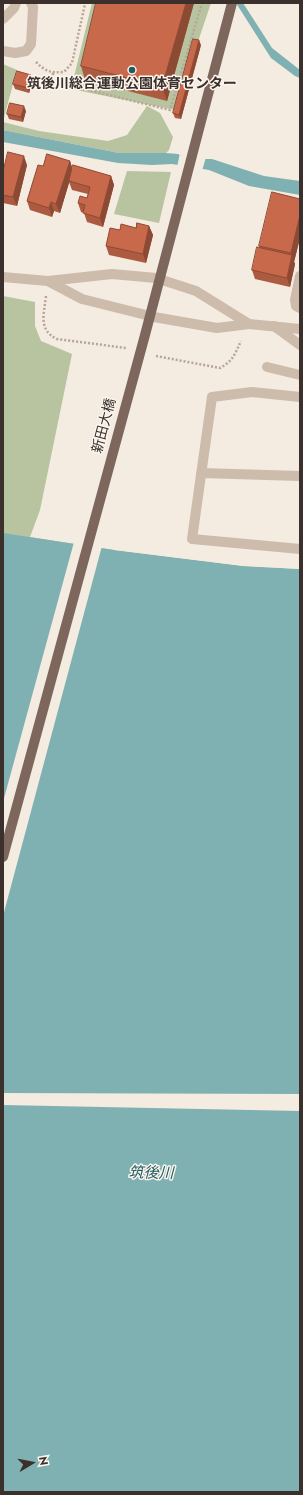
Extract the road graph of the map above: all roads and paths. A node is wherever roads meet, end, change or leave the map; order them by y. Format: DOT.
graph roads {
  1 [pos="16,3"];
  2 [pos="31,3"];
  3 [pos="202,3"];
  4 [pos="232,3"];
  5 [pos="85,4"];
  6 [pos="3,19"];
  7 [pos="3,51"];
  8 [pos="26,51"];
  9 [pos="53,73"];
  10 [pos="300,276"];
  11 [pos="3,277"];
  12 [pos="48,281"];
  13 [pos="300,308"];
  14 [pos="249,324"];
  15 [pos="274,326"];
  16 [pos="300,329"];
  17 [pos="300,344"];
  18 [pos="131,349"];
  19 [pos="150,355"];
  20 [pos="267,367"];
  21 [pos="300,374"];
  22 [pos="300,397"];
  23 [pos="201,473"];
  24 [pos="300,476"];
  25 [pos="300,549"];
  26 [pos="3,857"];
  1 -- 6 [label="street"];
  2 -- 8 [label="street"];
  3 -- 9 [label="path"];
  4 -- 26 [label="main road, 新田大橋, bridge"];
  5 -- 9 [label="path"];
  7 -- 8 [label="street"];
  8 -- 9 [label="path"];
  10 -- 13 [label="street"];
  11 -- 12 [label="street"];
  12 -- 14 [label="street"];
  12 -- 14 [label="street"];
  12 -- 18 [label="path"];
  14 -- 15 [label="street"];
  14 -- 19 [label="path"];
  15 -- 16 [label="street"];
  15 -- 17 [label="street"];
  20 -- 21 [label="street"];
  22 -- 23 [label="street"];
  23 -- 24 [label="street"];
  23 -- 25 [label="street"];
}
